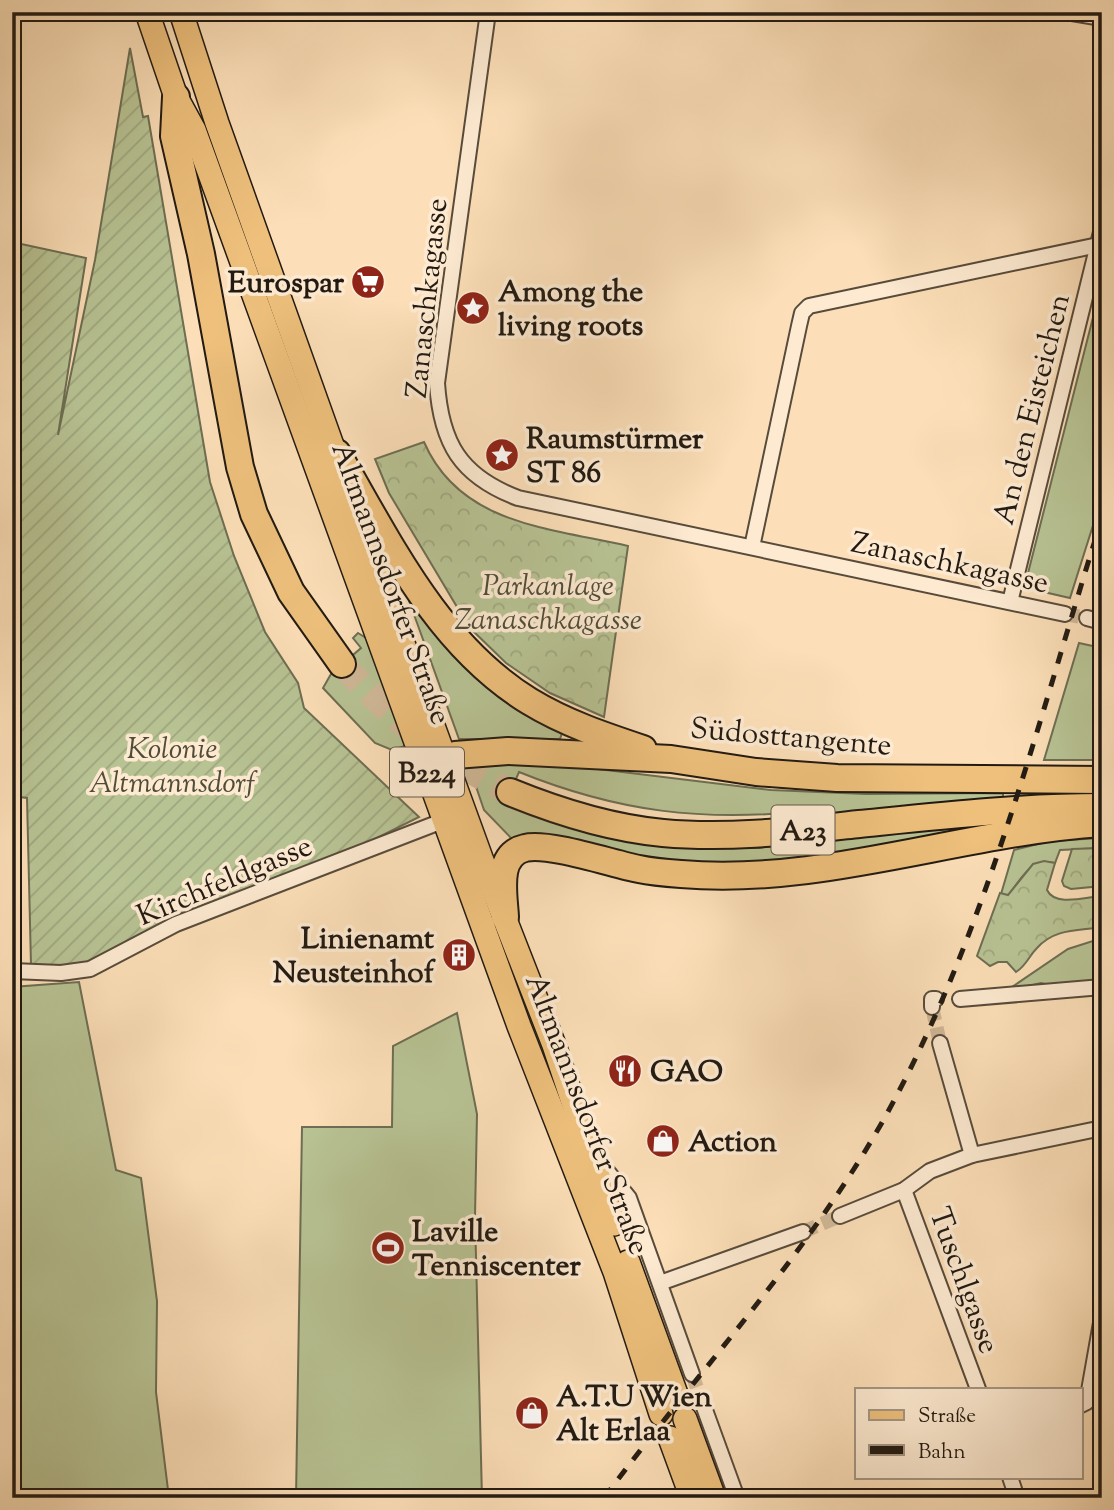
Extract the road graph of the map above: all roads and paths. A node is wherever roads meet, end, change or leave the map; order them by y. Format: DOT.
graph roads {
  1 [pos="147,12"];
  2 [pos="181,12"];
  3 [pos="488,12"];
  4 [pos="1066,12"];
  5 [pos="1102,18"];
  6 [pos="176,97"];
  7 [pos="1102,228"];
  8 [pos="1098,245"];
  9 [pos="337,453"];
  10 [pos="752,547"];
  11 [pos="1010,601"];
  12 [pos="1065,614"];
  13 [pos="342,664"];
  14 [pos="671,759"];
  15 [pos="445,760"];
  16 [pos="1102,780"];
  17 [pos="431,782"];
  18 [pos="510,792"];
  19 [pos="1102,807"];
  20 [pos="445,820"];
  21 [pos="1102,823"];
  22 [pos="505,917"];
  23 [pos="17,971"];
  24 [pos="1102,987"];
  25 [pos="960,999"];
  26 [pos="940,1043"];
  27 [pos="1102,1128"];
  28 [pos="590,1151"];
  29 [pos="972,1155"];
  30 [pos="904,1190"];
  31 [pos="841,1216"];
  32 [pos="803,1232"];
  33 [pos="660,1283"];
  34 [pos="1102,1317"];
  35 [pos="692,1374"];
  36 [pos="978,1388"];
  37 [pos="676,1394"];
  38 [pos="701,1399"];
  39 [pos="1082,1404"];
  40 [pos="661,1414"];
  41 [pos="685,1419"];
  42 [pos="670,1438"];
  43 [pos="1010,1478"];
  44 [pos="692,1498"];
  45 [pos="714,1498"];
  46 [pos="737,1498"];
  47 [pos="1017,1498"];
  1 -- 6 [label="main road, Altmannsdorfer Straße / B224"];
  2 -- 9 [label="main road, Altmannsdorfer Straße / B224"];
  3 -- 10 [label="street, Zanaschkagasse"];
  4 -- 5 [label="street"];
  6 -- 13 [label="highway"];
  6 -- 17 [label="main road, Altmannsdorfer Straße / B224"];
  7 -- 8 [label="street, An den Eisteichen"];
  8 -- 10 [label="street"];
  8 -- 11 [label="street, An den Eisteichen"];
  9 -- 14 [label="highway"];
  9 -- 15 [label="main road, Altmannsdorfer Straße / B224"];
  10 -- 11 [label="street, Zanaschkagasse"];
  11 -- 12 [label="street, Zanaschkagasse"];
  14 -- 15 [label="highway, Südosttangente / A23"];
  14 -- 16 [label="highway, Südosttangente / A23"];
  15 -- 17 [label="highway"];
  15 -- 22 [label="main road, Altmannsdorfer Straße / B224"];
  17 -- 20 [label="main road, Altmannsdorfer Straße / B224"];
  18 -- 19 [label="highway, A23"];
  20 -- 23 [label="street, Kirchfeldgasse"];
  20 -- 40 [label="main road, Altmannsdorfer Straße / B224"];
  21 -- 22 [label="highway"];
  22 -- 28 [label="main road, Altmannsdorfer Straße / B224"];
  24 -- 25 [label="street"];
  26 -- 29 [label="street"];
  27 -- 29 [label="street"];
  28 -- 33 [label="street, Altmannsdorfer Straße"];
  28 -- 37 [label="main road, Altmannsdorfer Straße / B224"];
  29 -- 30 [label="street"];
  30 -- 31 [label="street"];
  30 -- 36 [label="street, Tuschlgasse"];
  32 -- 33 [label="street"];
  33 -- 35 [label="street, Altmannsdorfer Straße"];
  34 -- 39 [label="street"];
  38 -- 46 [label="street"];
  41 -- 45 [label="main road"];
  42 -- 44 [label="main road"];
  43 -- 47 [label="street"];
}
